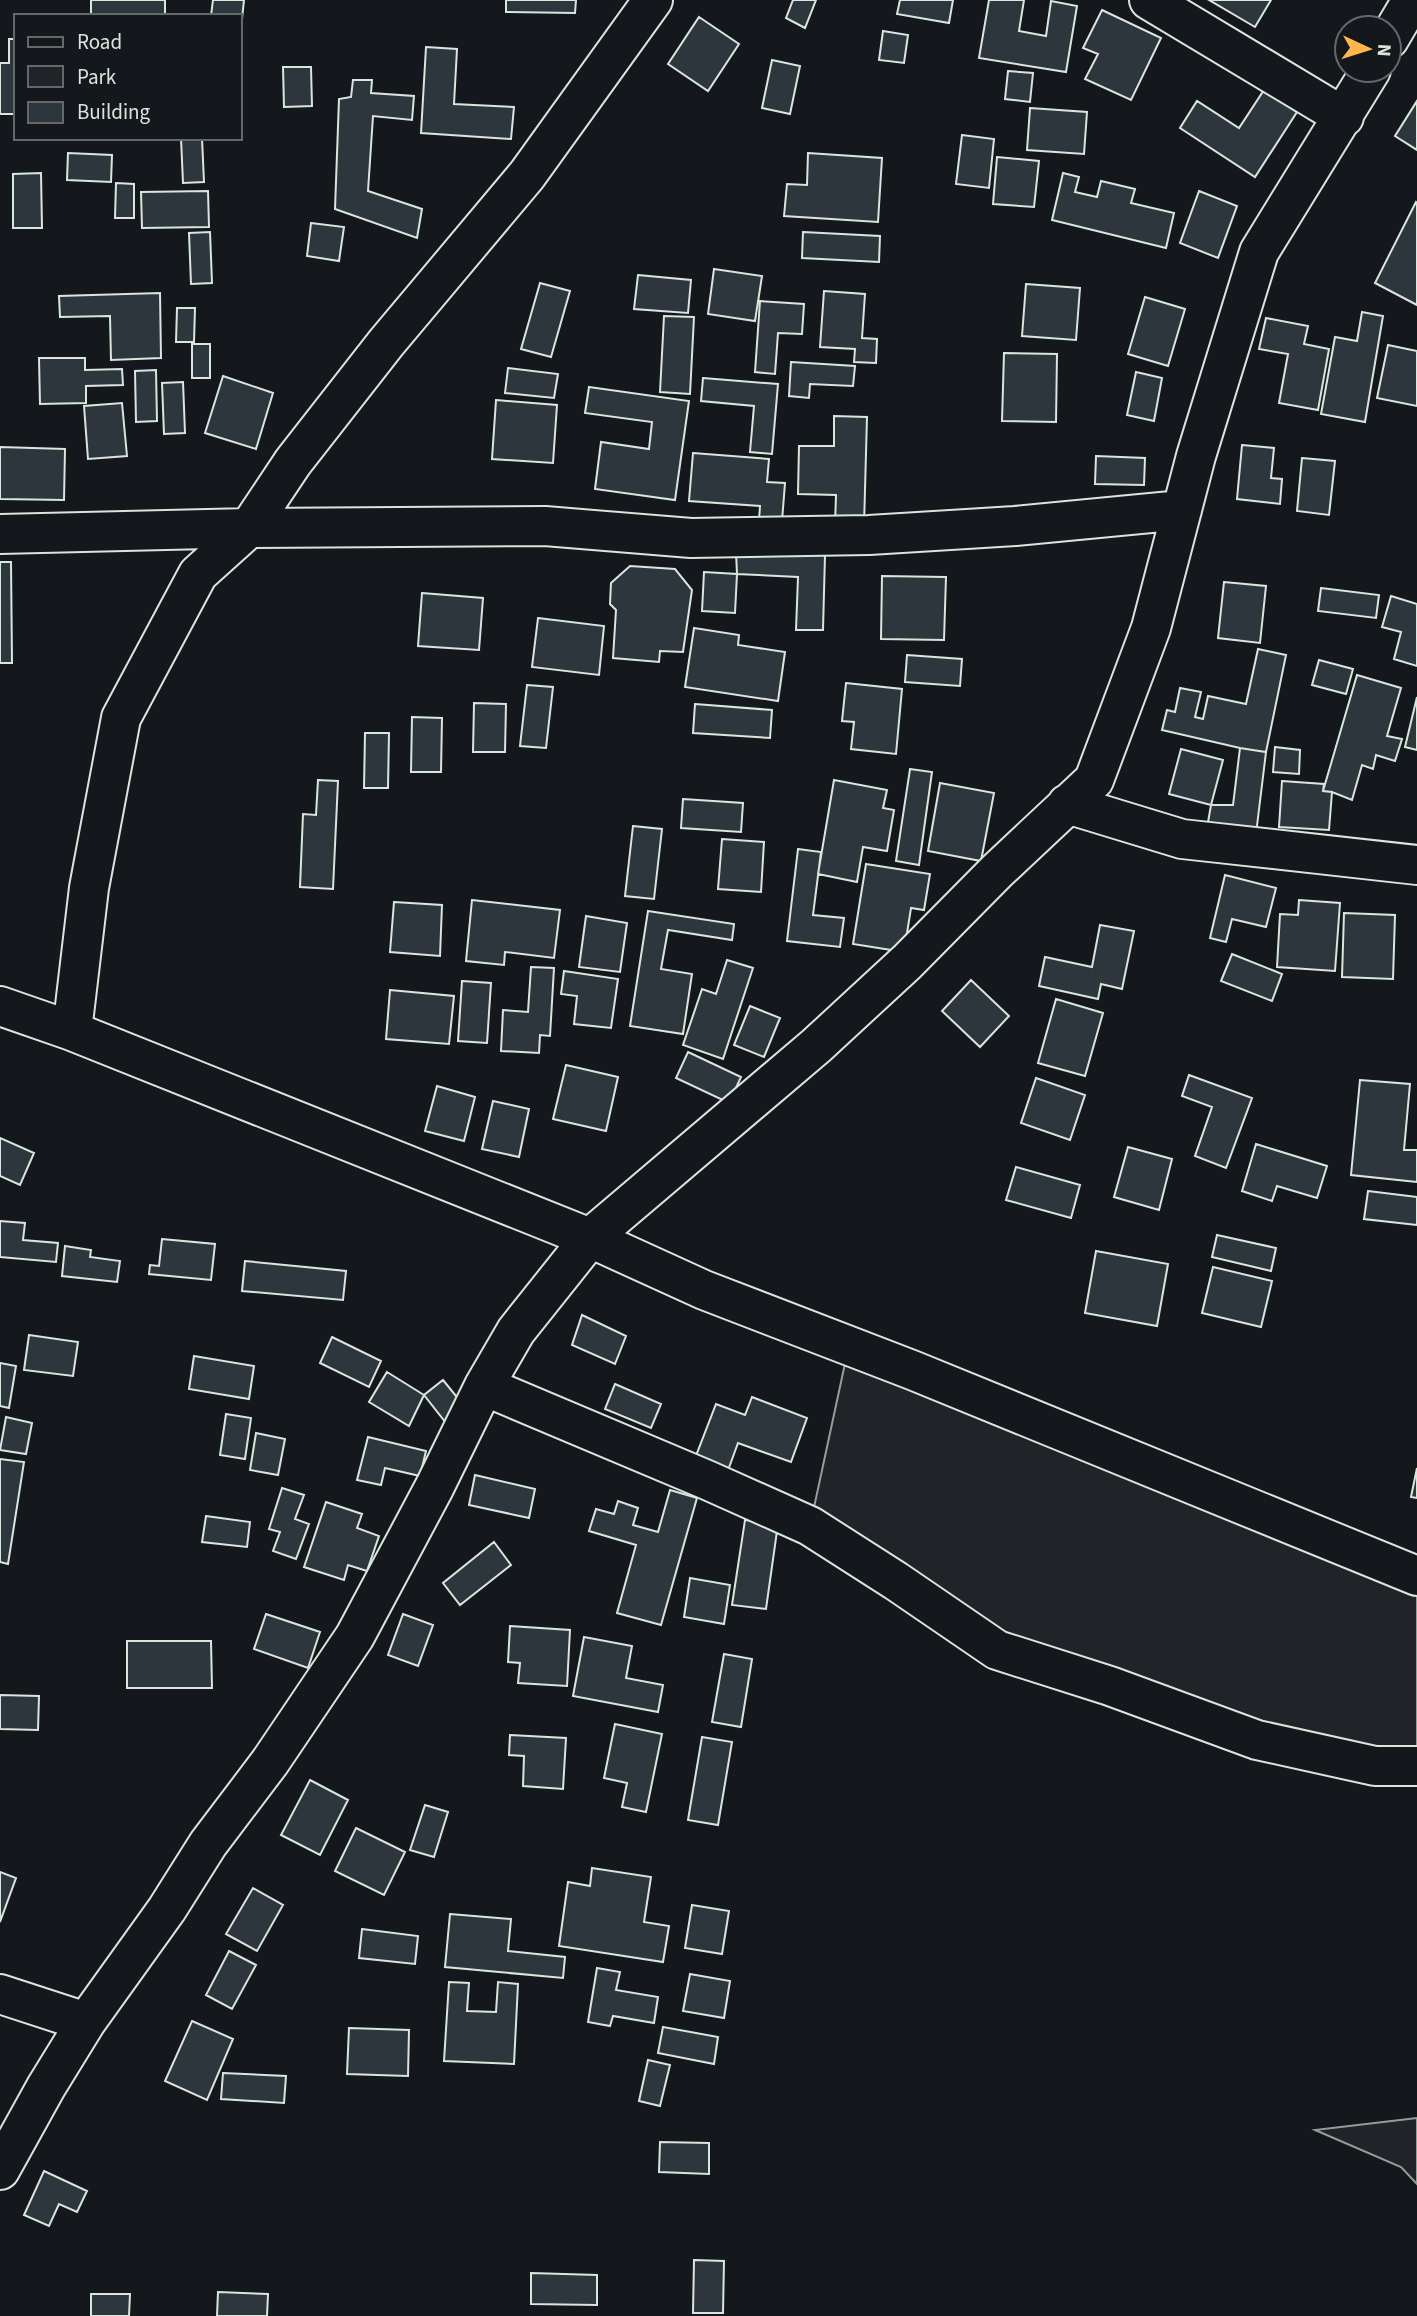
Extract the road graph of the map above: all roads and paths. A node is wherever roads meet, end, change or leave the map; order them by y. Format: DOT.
graph roads {
  1 [pos="653,0"];
  2 [pos="1149,0"];
  3 [pos="1412,0"];
  4 [pos="1403,15"];
  5 [pos="1363,84"];
  6 [pos="1344,117"];
  7 [pos="1182,510"];
  8 [pos="249,528"];
  9 [pos="0,534"];
  10 [pos="1068,804"];
  11 [pos="1417,865"];
  12 [pos="0,1006"];
  13 [pos="72,1031"];
  14 [pos="590,1238"];
  15 [pos="484,1386"];
  16 [pos="1417,1576"];
  17 [pos="1417,1766"];
  18 [pos="0,1994"];
  19 [pos="86,2022"];
  20 [pos="0,2170"];
  1 -- 8 [label="street"];
  2 -- 6 [label="street"];
  3 -- 4 [label="street"];
  5 -- 6 [label="street"];
  6 -- 7 [label="street"];
  7 -- 8 [label="street"];
  7 -- 10 [label="street"];
  8 -- 9 [label="street"];
  8 -- 13 [label="street"];
  10 -- 11 [label="street"];
  10 -- 14 [label="street"];
  12 -- 13 [label="street"];
  13 -- 14 [label="street"];
  14 -- 15 [label="street"];
  14 -- 16 [label="street"];
  15 -- 17 [label="street"];
  15 -- 19 [label="street"];
  18 -- 19 [label="street"];
  19 -- 20 [label="street"];
}
